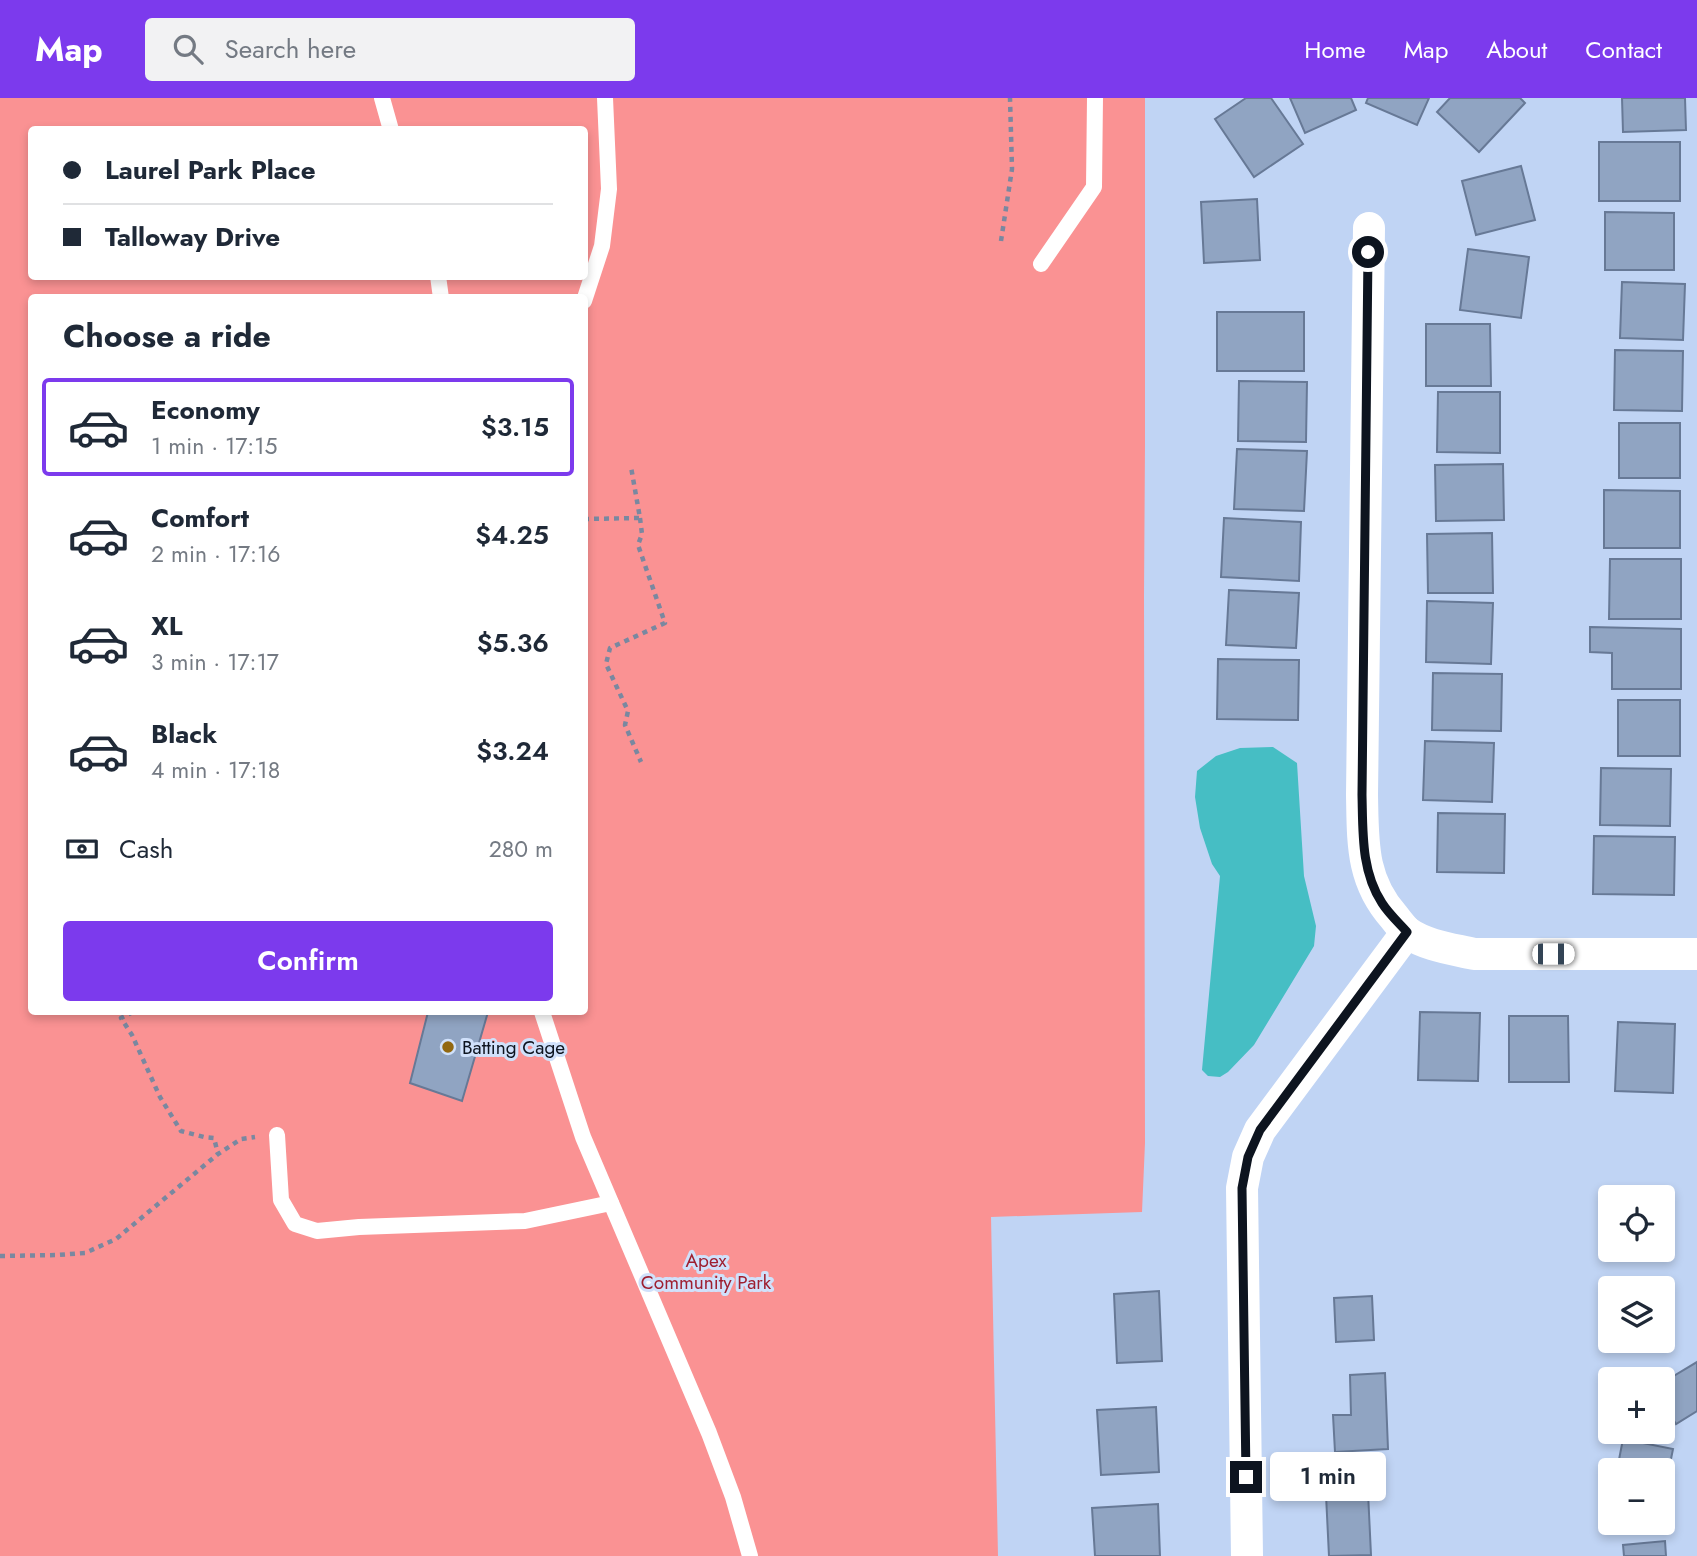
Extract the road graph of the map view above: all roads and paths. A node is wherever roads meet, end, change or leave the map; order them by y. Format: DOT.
graph roads {
  1 [pos="382,98"];
  2 [pos="605,98"];
  3 [pos="1010,98"];
  4 [pos="1094,98"];
  5 [pos="390,126"];
  6 [pos="1369,228"];
  7 [pos="1001,241"];
  8 [pos="1041,264"];
  9 [pos="586,294"];
  10 [pos="631,467"];
  11 [pos="640,518"];
  12 [pos="588,519"];
  13 [pos="641,762"];
  14 [pos="1407,932"];
  15 [pos="1697,954"];
  16 [pos="127,1015"];
  17 [pos="543,1015"];
  18 [pos="277,1135"];
  19 [pos="218,1154"];
  20 [pos="611,1203"];
  21 [pos="0,1255"];
  22 [pos="750,1556"];
  23 [pos="1248,1556"];
  1 -- 5 [label="lane"];
  2 -- 9 [label="lane"];
  3 -- 7 [label="path"];
  4 -- 8 [label="lane"];
  6 -- 14 [label="street"];
  10 -- 11 [label="path"];
  11 -- 12 [label="path"];
  11 -- 13 [label="path"];
  14 -- 15 [label="street"];
  14 -- 23 [label="street"];
  16 -- 19 [label="path"];
  17 -- 20 [label="lane"];
  18 -- 19 [label="path"];
  18 -- 20 [label="lane"];
  19 -- 21 [label="path"];
  20 -- 22 [label="lane"];
}
